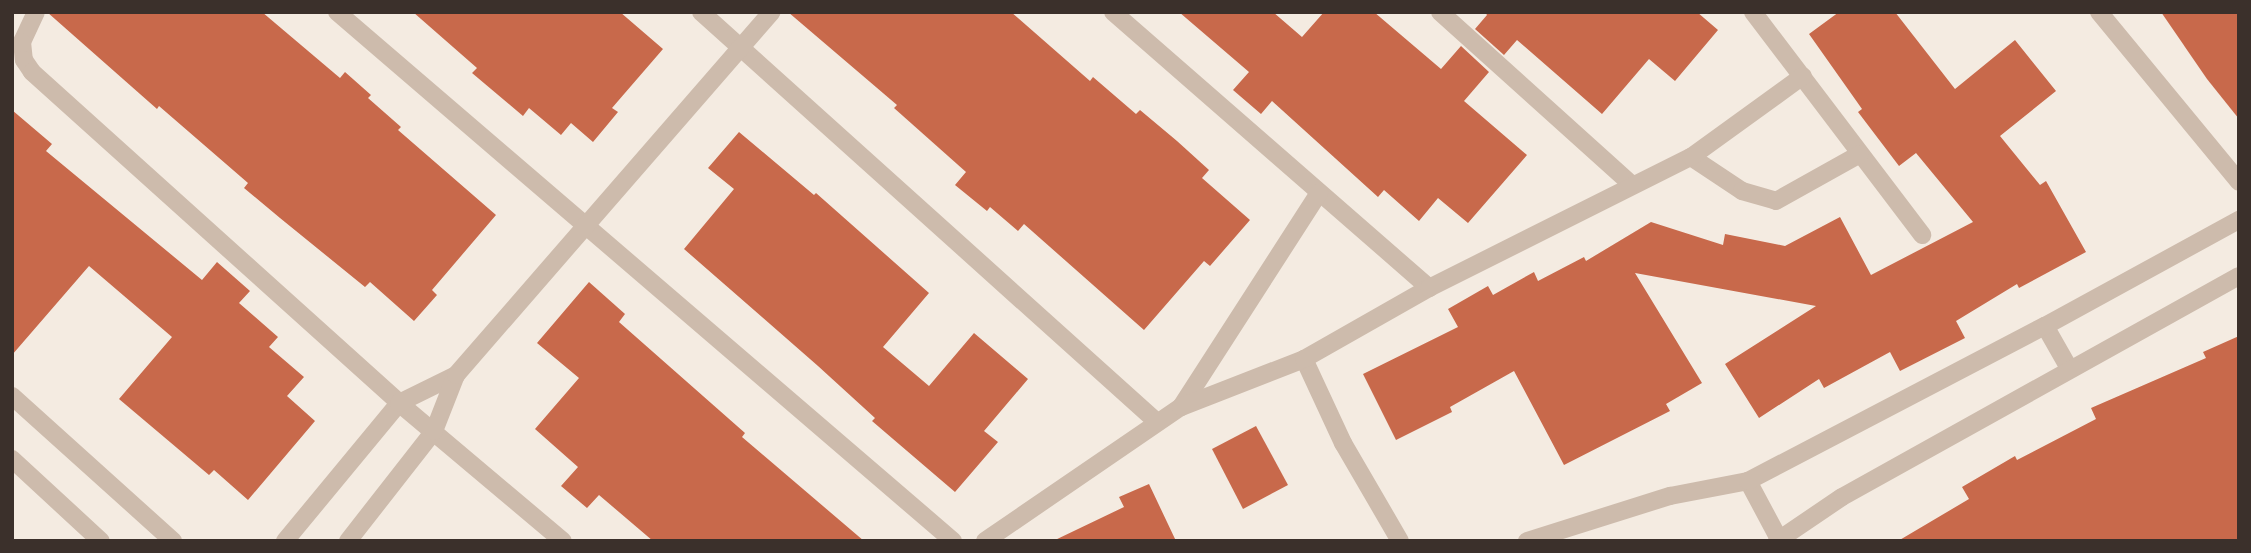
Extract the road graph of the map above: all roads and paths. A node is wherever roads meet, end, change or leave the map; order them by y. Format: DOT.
graph roads {
  1 [pos="36,12"];
  2 [pos="337,12"];
  3 [pos="701,12"];
  4 [pos="772,12"];
  5 [pos="1113,12"];
  6 [pos="1440,12"];
  7 [pos="1753,12"];
  8 [pos="2099,12"];
  9 [pos="741,48"];
  10 [pos="1803,76"];
  11 [pos="1860,154"];
  12 [pos="1690,157"];
  13 [pos="2239,182"];
  14 [pos="1632,185"];
  15 [pos="1319,192"];
  16 [pos="2239,219"];
  17 [pos="588,224"];
  18 [pos="1922,235"];
  19 [pos="2239,275"];
  20 [pos="1429,288"];
  21 [pos="2045,326"];
  22 [pos="1304,359"];
  23 [pos="2069,368"];
  24 [pos="456,376"];
  25 [pos="12,396"];
  26 [pos="399,403"];
  27 [pos="1181,407"];
  28 [pos="1157,422"];
  29 [pos="434,431"];
  30 [pos="12,459"];
  31 [pos="1748,481"];
  32 [pos="1778,540"];
  33 [pos="102,541"];
  34 [pos="173,541"];
  35 [pos="285,541"];
  36 [pos="348,541"];
  37 [pos="563,541"];
  38 [pos="953,541"];
  39 [pos="985,541"];
  40 [pos="1400,541"];
  41 [pos="1527,541"];
  1 -- 26 [label="street"];
  2 -- 17 [label="street"];
  3 -- 9 [label="street"];
  4 -- 9 [label="street"];
  5 -- 15 [label="street"];
  6 -- 14 [label="street"];
  7 -- 10 [label="street"];
  8 -- 13 [label="street"];
  9 -- 17 [label="street"];
  9 -- 28 [label="street"];
  10 -- 11 [label="street"];
  10 -- 12 [label="street"];
  11 -- 12 [label="street"];
  11 -- 18 [label="street"];
  12 -- 14 [label="street"];
  14 -- 20 [label="street"];
  15 -- 20 [label="street"];
  15 -- 27 [label="street"];
  16 -- 21 [label="street"];
  17 -- 24 [label="street"];
  17 -- 38 [label="street"];
  19 -- 23 [label="street"];
  20 -- 22 [label="street"];
  21 -- 23 [label="street"];
  21 -- 31 [label="street"];
  22 -- 27 [label="street"];
  22 -- 40 [label="street"];
  23 -- 32 [label="street"];
  24 -- 26 [label="street"];
  24 -- 29 [label="street"];
  25 -- 34 [label="street"];
  26 -- 29 [label="street"];
  26 -- 35 [label="street"];
  27 -- 28 [label="street"];
  28 -- 39 [label="street"];
  29 -- 36 [label="street"];
  29 -- 37 [label="street"];
  30 -- 33 [label="street"];
  31 -- 32 [label="street"];
  31 -- 41 [label="street"];
}
